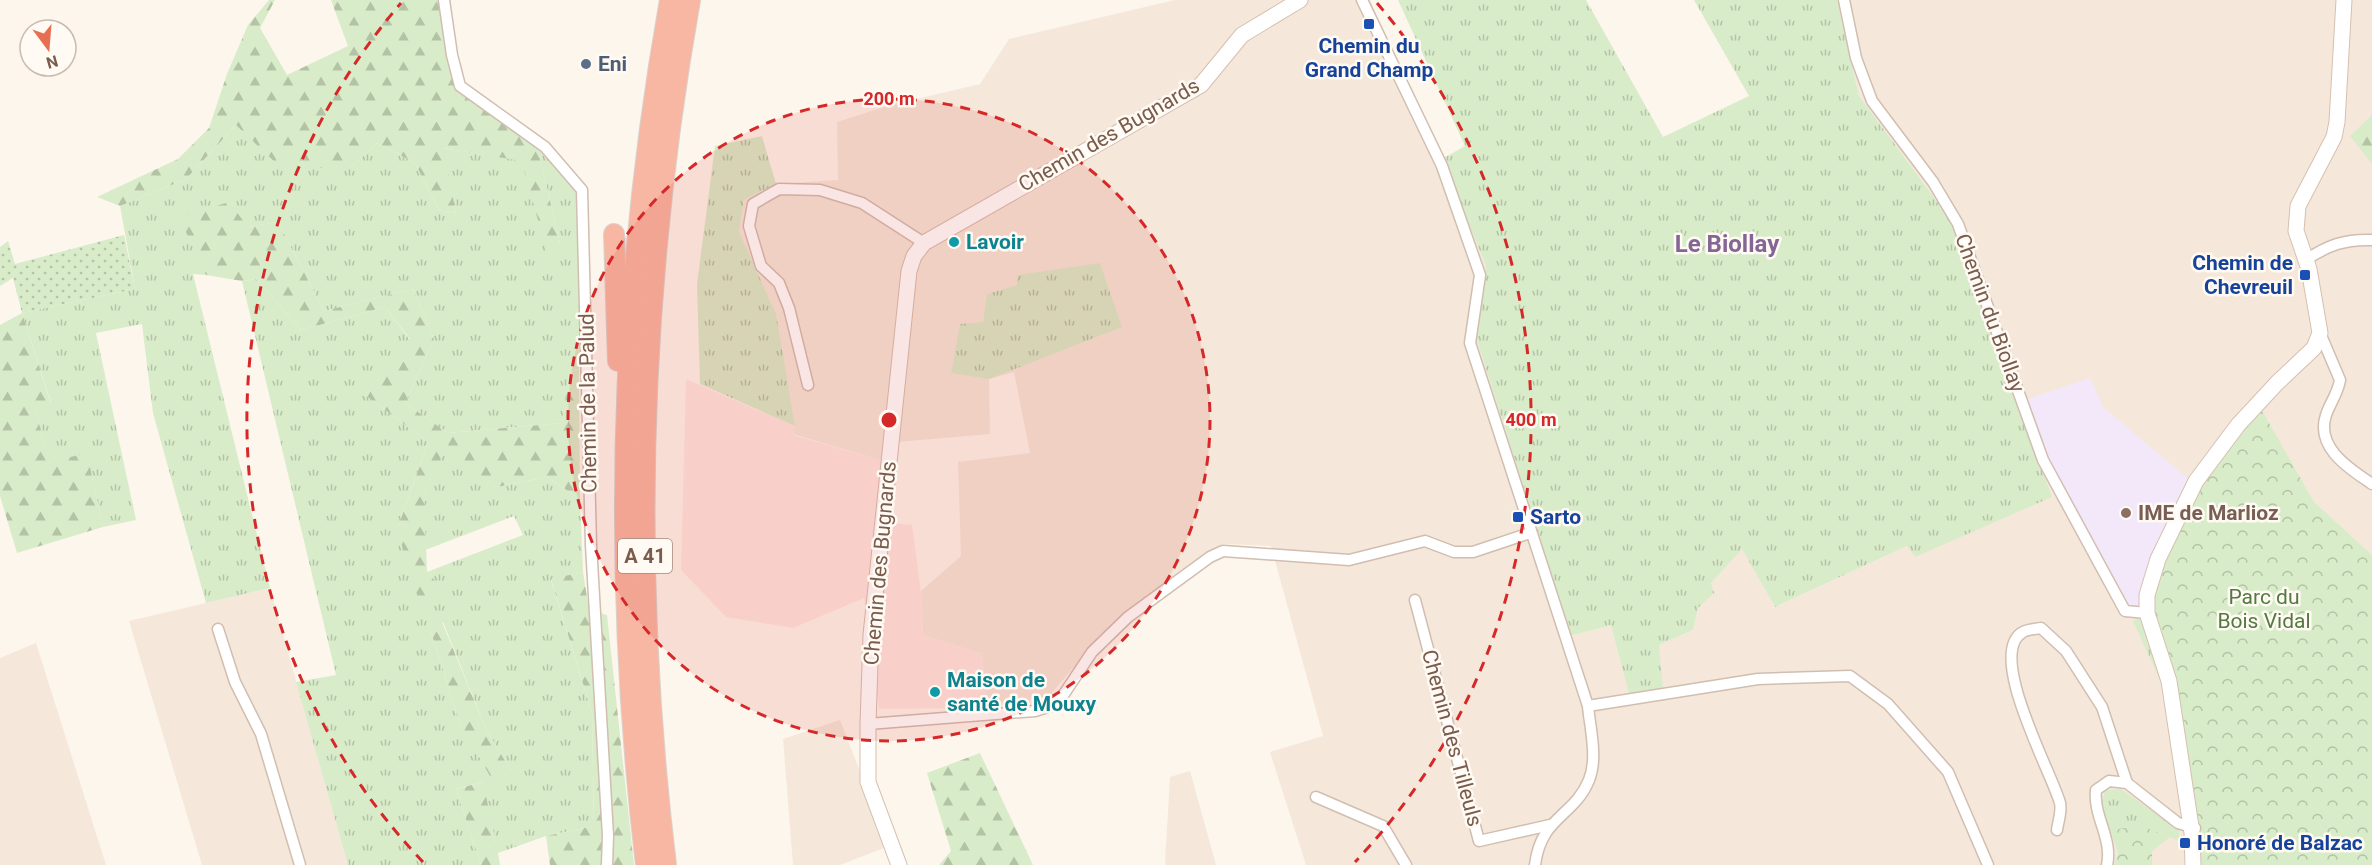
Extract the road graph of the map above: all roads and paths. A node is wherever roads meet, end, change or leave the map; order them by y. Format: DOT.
graph roads {
  1 [pos="444,0"];
  2 [pos="670,0"];
  3 [pos="692,0"];
  4 [pos="1300,0"];
  5 [pos="1362,0"];
  6 [pos="1844,0"];
  7 [pos="2344,0"];
  8 [pos="614,234"];
  9 [pos="2372,240"];
  10 [pos="924,243"];
  11 [pos="2304,254"];
  12 [pos="2320,333"];
  13 [pos="2314,348"];
  14 [pos="2337,370"];
  15 [pos="808,385"];
  16 [pos="2372,484"];
  17 [pos="624,505"];
  18 [pos="1530,533"];
  19 [pos="1415,600"];
  20 [pos="2145,611"];
  21 [pos="218,629"];
  22 [pos="1588,705"];
  23 [pos="868,724"];
  24 [pos="2127,783"];
  25 [pos="1316,797"];
  26 [pos="1550,825"];
  27 [pos="2190,825"];
  28 [pos="2057,831"];
  29 [pos="300,865"];
  30 [pos="607,865"];
  31 [pos="646,865"];
  32 [pos="666,865"];
  33 [pos="899,865"];
  34 [pos="1406,865"];
  35 [pos="1535,865"];
  36 [pos="1988,865"];
  37 [pos="2107,865"];
  38 [pos="2193,865"];
  1 -- 30 [label="street, Chemin de la Palud"];
  2 -- 17 [label="highway, A 41"];
  3 -- 32 [label="highway, A 41"];
  4 -- 10 [label="street, Chemin des Bugnards"];
  5 -- 18 [label="street"];
  6 -- 20 [label="street, Chemin du Biollay"];
  7 -- 11 [label="street"];
  8 -- 17 [label="highway"];
  9 -- 11 [label="street"];
  10 -- 15 [label="street"];
  10 -- 23 [label="street, Chemin des Bugnards"];
  11 -- 12 [label="street"];
  12 -- 13 [label="street"];
  12 -- 14 [label="street"];
  13 -- 14 [label="street"];
  13 -- 20 [label="street"];
  14 -- 16 [label="street"];
  17 -- 31 [label="highway, A 41"];
  18 -- 22 [label="street"];
  18 -- 23 [label="street"];
  19 -- 26 [label="street, Chemin des Tilleuls"];
  20 -- 27 [label="street"];
  21 -- 29 [label="street"];
  22 -- 26 [label="street"];
  22 -- 36 [label="street"];
  23 -- 33 [label="street, Chemin des Bugnards"];
  24 -- 27 [label="street"];
  24 -- 28 [label="street"];
  24 -- 37 [label="street"];
  25 -- 34 [label="street"];
  26 -- 35 [label="street"];
  27 -- 38 [label="street"];
}
